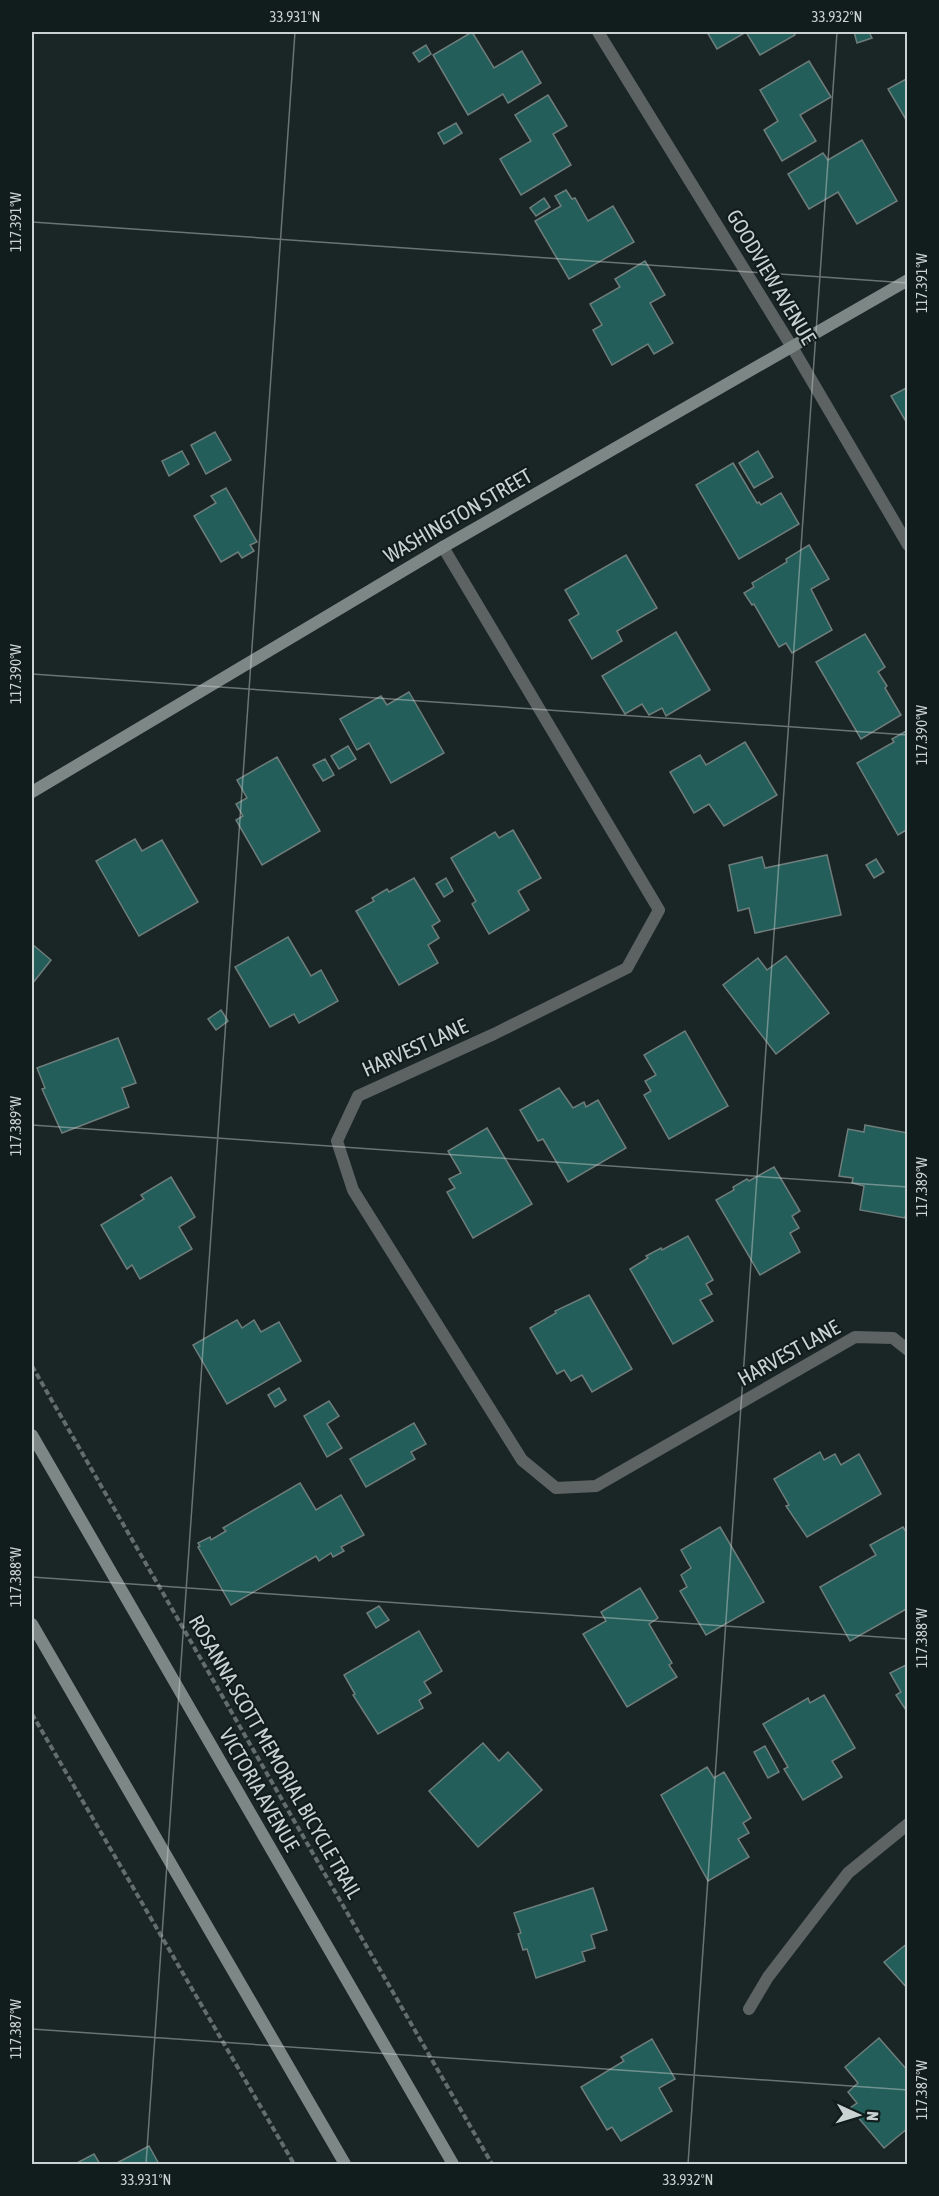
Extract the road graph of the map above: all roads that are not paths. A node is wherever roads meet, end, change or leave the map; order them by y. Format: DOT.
graph roads {
  1 [pos="598,32"];
  2 [pos="908,280"];
  3 [pos="792,347"];
  4 [pos="908,545"];
  5 [pos="443,547"];
  6 [pos="32,792"];
  7 [pos="908,1350"];
  8 [pos="32,1435"];
  9 [pos="32,1624"];
  10 [pos="908,1824"];
  11 [pos="749,2009"];
  12 [pos="345,2164"];
  13 [pos="453,2164"];
  1 -- 3 [label="street, GOODVIEW AVENUE"];
  2 -- 3 [label="main road, WASHINGTON STREET"];
  3 -- 4 [label="street, GOODVIEW AVENUE"];
  3 -- 5 [label="main road, WASHINGTON STREET"];
  5 -- 6 [label="main road, WASHINGTON STREET"];
  5 -- 7 [label="street, HARVEST LANE"];
  8 -- 13 [label="main road, VICTORIA AVENUE"];
  9 -- 12 [label="main road"];
  10 -- 11 [label="street"];
}
